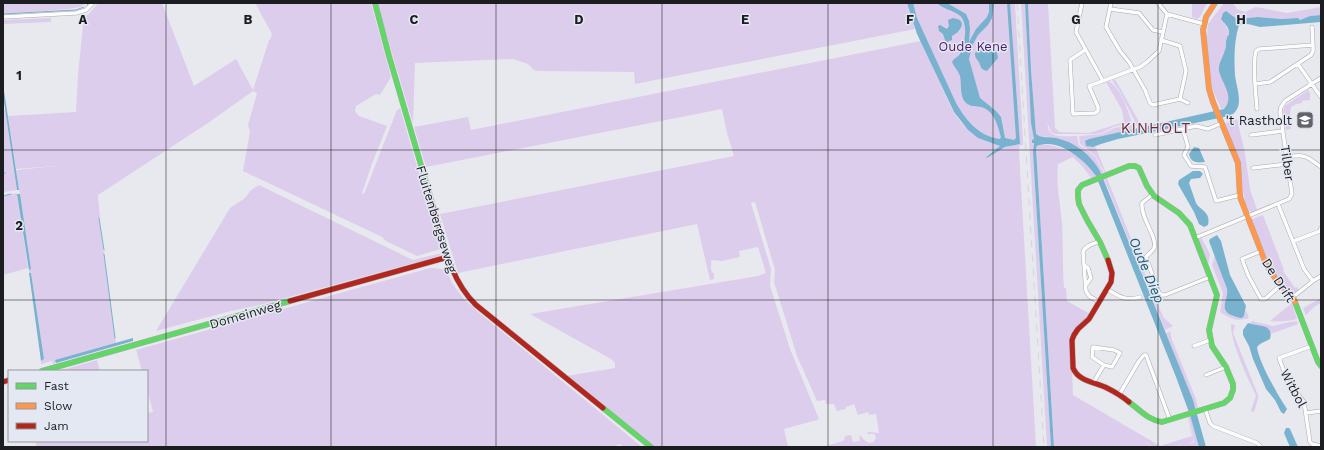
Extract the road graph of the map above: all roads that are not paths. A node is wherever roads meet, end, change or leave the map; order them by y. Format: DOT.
graph roads {
  1 [pos="93,3"];
  2 [pos="375,3"];
  3 [pos="1082,3"];
  4 [pos="1111,3"];
  5 [pos="1158,3"];
  6 [pos="1215,3"];
  7 [pos="1110,9"];
  8 [pos="1166,14"];
  9 [pos="3,17"];
  10 [pos="1204,24"];
  11 [pos="1312,27"];
  12 [pos="1163,32"];
  13 [pos="1161,40"];
  14 [pos="1313,45"];
  15 [pos="1086,50"];
  16 [pos="1298,64"];
  17 [pos="1133,69"];
  18 [pos="1321,78"];
  19 [pos="1103,81"];
  20 [pos="1255,84"];
  21 [pos="1311,84"];
  22 [pos="1320,94"];
  23 [pos="1180,99"];
  24 [pos="1188,103"];
  25 [pos="1257,109"];
  26 [pos="1222,123"];
  27 [pos="1183,130"];
  28 [pos="1283,131"];
  29 [pos="1155,135"];
  30 [pos="1251,135"];
  31 [pos="1287,157"];
  32 [pos="1288,164"];
  33 [pos="1321,167"];
  34 [pos="1252,168"];
  35 [pos="1153,194"];
  36 [pos="1240,195"];
  37 [pos="1278,204"];
  38 [pos="1247,217"];
  39 [pos="1321,228"];
  40 [pos="1195,238"];
  41 [pos="1100,241"];
  42 [pos="1294,241"];
  43 [pos="1261,251"];
  44 [pos="448,257"];
  45 [pos="1321,276"];
  46 [pos="1210,277"];
  47 [pos="1313,281"];
  48 [pos="1281,285"];
  49 [pos="1107,290"];
  50 [pos="1140,297"];
  51 [pos="1293,297"];
  52 [pos="1099,302"];
  53 [pos="1210,340"];
  54 [pos="1194,346"];
  55 [pos="1312,346"];
  56 [pos="1104,365"];
  57 [pos="1321,366"];
  58 [pos="1226,367"];
  59 [pos="46,370"];
  60 [pos="1206,375"];
  61 [pos="1093,383"];
  62 [pos="1119,395"];
  63 [pos="1205,409"];
  64 [pos="1321,411"];
  65 [pos="1306,413"];
  66 [pos="1170,420"];
  67 [pos="1321,446"];
  68 [pos="650,447"];
  69 [pos="1261,447"];
  1 -- 9 [label="street"];
  2 -- 44 [label="street, Fluitenbergseweg"];
  3 -- 15 [label="street"];
  4 -- 7 [label="street"];
  5 -- 8 [label="street"];
  6 -- 10 [label="street"];
  7 -- 12 [label="street"];
  7 -- 17 [label="street"];
  8 -- 10 [label="street"];
  8 -- 12 [label="street"];
  10 -- 26 [label="street, De Drift"];
  11 -- 14 [label="street"];
  12 -- 13 [label="street"];
  13 -- 17 [label="street"];
  13 -- 23 [label="street"];
  14 -- 16 [label="street"];
  14 -- 20 [label="street"];
  15 -- 19 [label="street"];
  15 -- 19 [label="street"];
  16 -- 20 [label="street"];
  16 -- 21 [label="street"];
  17 -- 19 [label="street"];
  17 -- 23 [label="street"];
  18 -- 21 [label="street, Tilber"];
  20 -- 25 [label="street"];
  21 -- 22 [label="street"];
  21 -- 28 [label="street, Tilber"];
  23 -- 24 [label="street"];
  26 -- 27 [label="street"];
  26 -- 36 [label="street, De Drift"];
  27 -- 29 [label="street"];
  27 -- 36 [label="street"];
  28 -- 30 [label="street"];
  28 -- 31 [label="street, Tilber"];
  31 -- 32 [label="street, Tilber"];
  31 -- 33 [label="street"];
  32 -- 34 [label="street"];
  32 -- 37 [label="street, Tilber"];
  35 -- 40 [label="street"];
  35 -- 41 [label="street"];
  35 -- 46 [label="street"];
  36 -- 38 [label="street, De Drift"];
  37 -- 38 [label="street, Tilber"];
  37 -- 42 [label="street"];
  38 -- 40 [label="street, Tilber"];
  38 -- 43 [label="street, De Drift"];
  39 -- 42 [label="street"];
  40 -- 46 [label="street"];
  41 -- 49 [label="street"];
  41 -- 52 [label="street"];
  42 -- 47 [label="street"];
  43 -- 48 [label="street, De Drift"];
  43 -- 48 [label="street"];
  44 -- 59 [label="street, Domeinweg"];
  44 -- 68 [label="street, Fluitenbergseweg"];
  45 -- 47 [label="street"];
  46 -- 53 [label="street"];
  47 -- 51 [label="street"];
  48 -- 51 [label="street, De Drift"];
  49 -- 50 [label="street"];
  49 -- 52 [label="street"];
  51 -- 55 [label="street, De Drift"];
  52 -- 61 [label="street"];
  53 -- 54 [label="street"];
  53 -- 58 [label="street"];
  55 -- 57 [label="street, De Drift"];
  55 -- 65 [label="street, Witbol"];
  56 -- 56 [label="street"];
  56 -- 61 [label="street"];
  58 -- 60 [label="street"];
  58 -- 63 [label="street"];
  61 -- 62 [label="street"];
  62 -- 66 [label="street"];
  62 -- 66 [label="street"];
  63 -- 66 [label="street"];
  63 -- 69 [label="street"];
  64 -- 65 [label="street"];
  65 -- 67 [label="street, Witbol"];
}
